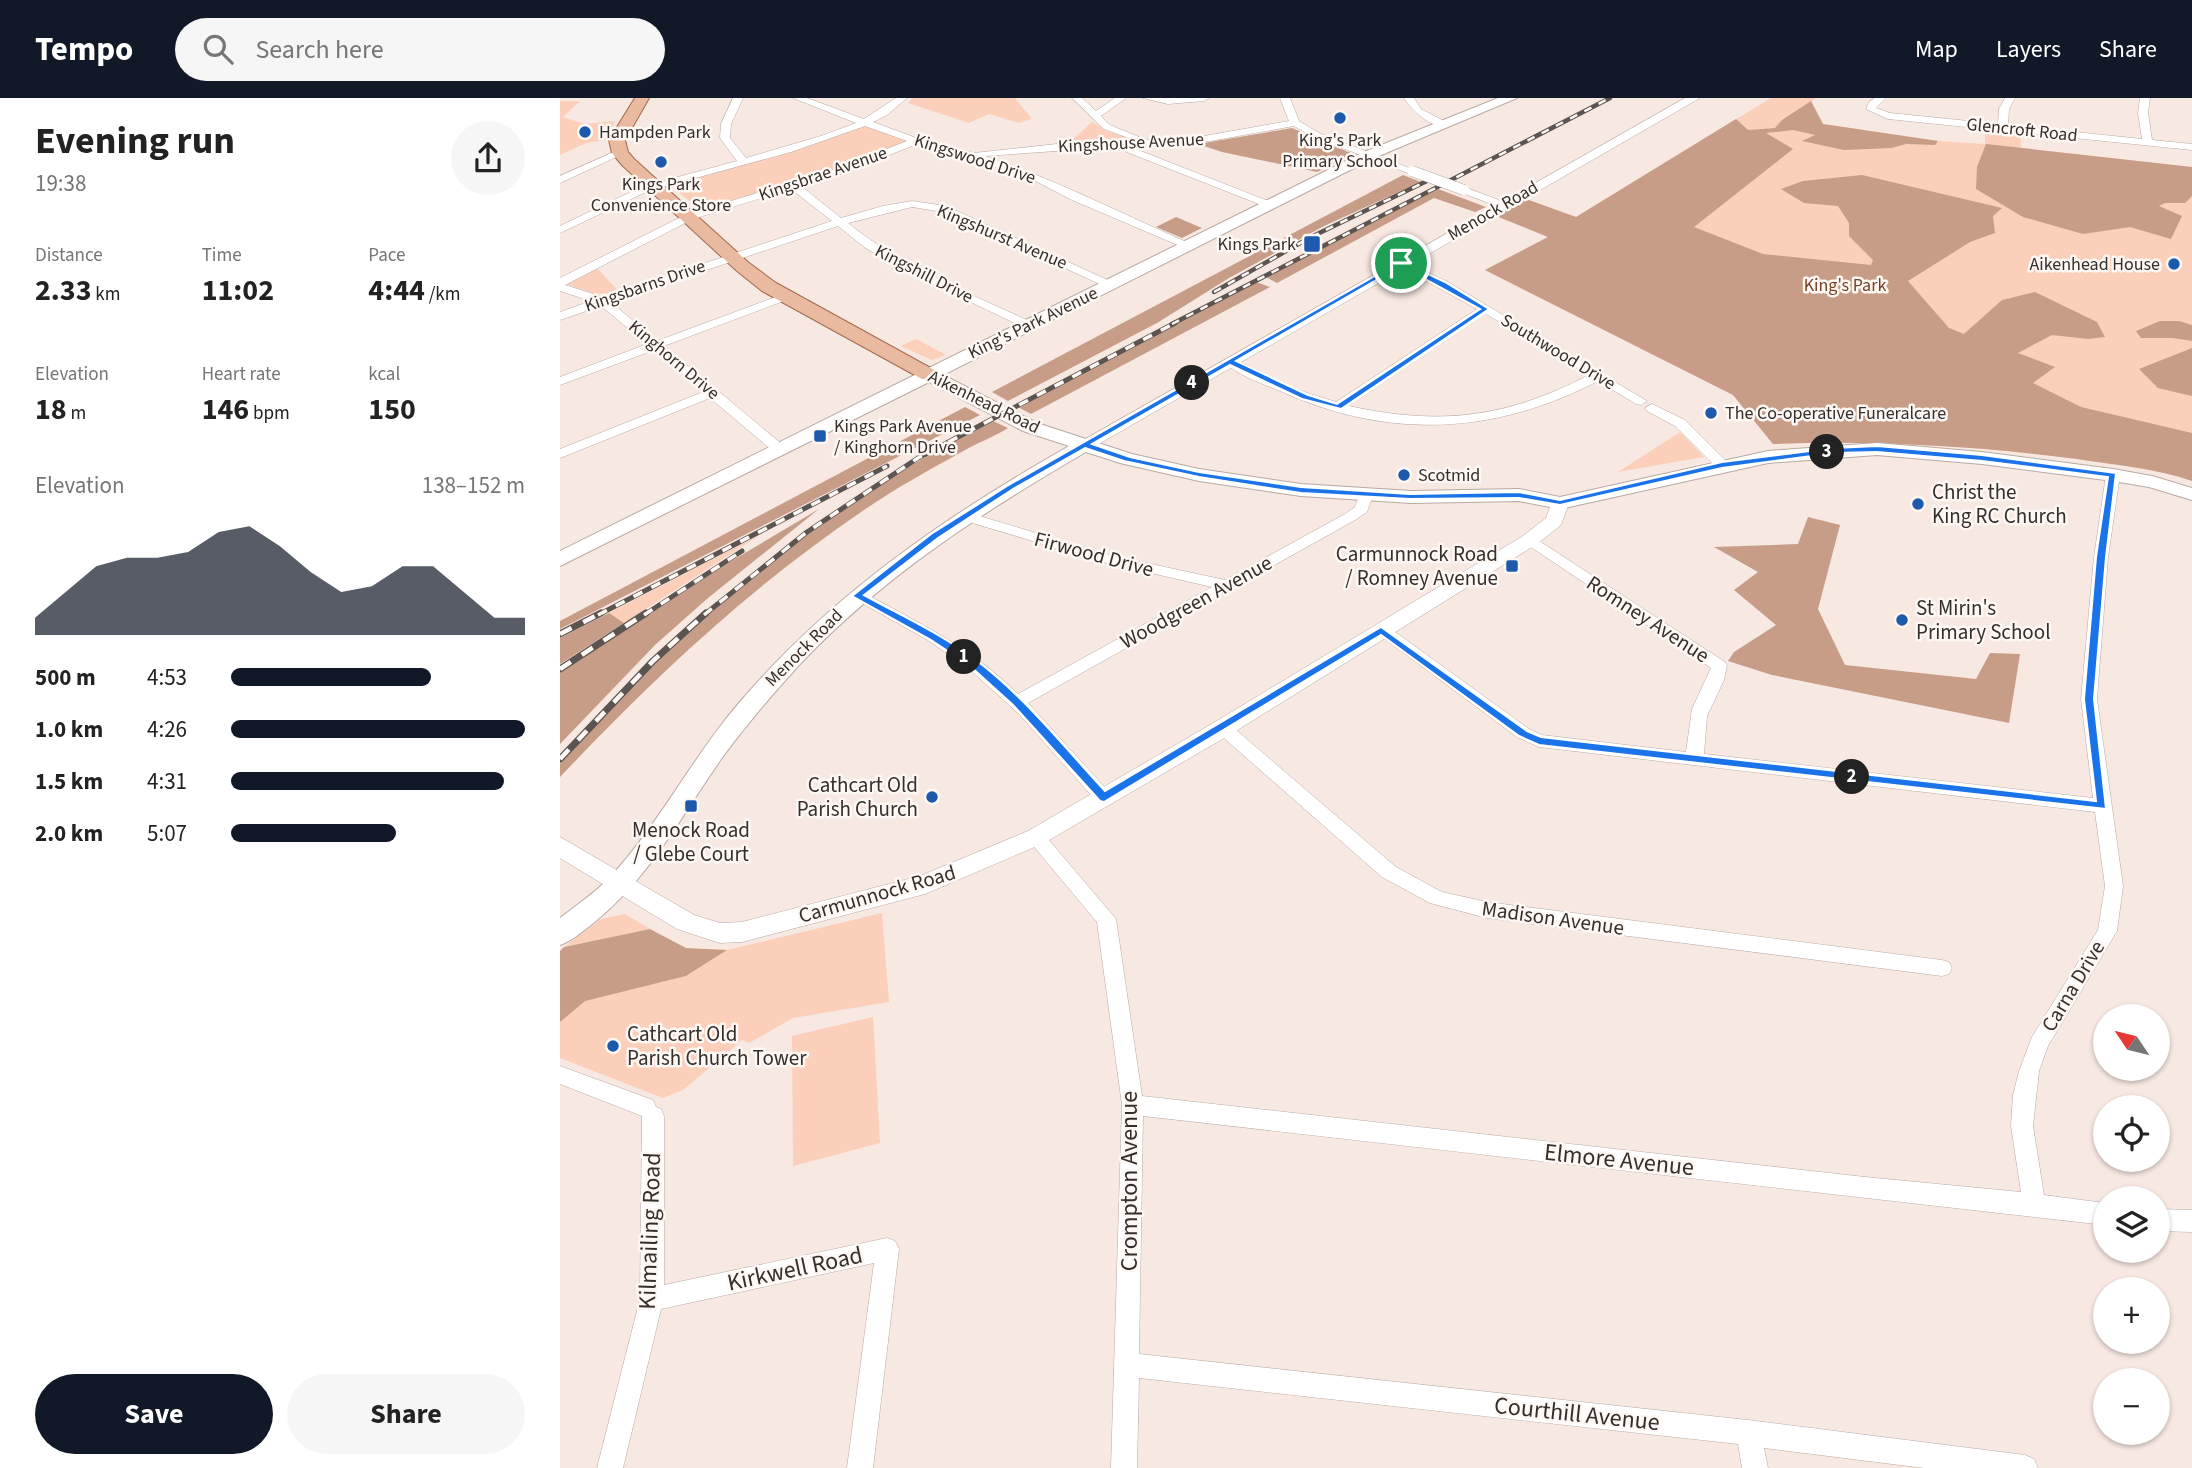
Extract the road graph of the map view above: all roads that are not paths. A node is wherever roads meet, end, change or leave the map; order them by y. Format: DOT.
graph roads {
  1 [pos="642,98"];
  2 [pos="738,98"];
  3 [pos="799,98"];
  4 [pos="902,98"];
  5 [pos="1077,98"];
  6 [pos="1121,98"];
  7 [pos="1147,98"];
  8 [pos="1204,98"];
  9 [pos="1285,98"];
  10 [pos="1409,98"];
  11 [pos="1510,98"];
  12 [pos="1694,98"];
  13 [pos="1881,98"];
  14 [pos="2010,98"];
  15 [pos="2145,98"];
  16 [pos="1095,116"];
  17 [pos="867,122"];
  18 [pos="1295,123"];
  19 [pos="1443,124"];
  20 [pos="2003,128"];
  21 [pos="916,141"];
  22 [pos="1155,142"];
  23 [pos="2147,142"];
  24 [pos="1115,143"];
  25 [pos="2192,147"];
  26 [pos="620,153"];
  27 [pos="967,154"];
  28 [pos="1369,155"];
  29 [pos="742,160"];
  30 [pos="560,180"];
  31 [pos="653,186"];
  32 [pos="794,186"];
  33 [pos="1269,205"];
  34 [pos="1503,205"];
  35 [pos="689,218"];
  36 [pos="839,222"];
  37 [pos="560,230"];
  38 [pos="1187,246"];
  39 [pos="730,256"];
  40 [pos="1401,263"];
  41 [pos="560,285"];
  42 [pos="1110,285"];
  43 [pos="785,297"];
  44 [pos="602,301"];
  45 [pos="1485,309"];
  46 [pos="560,316"];
  47 [pos="1027,326"];
  48 [pos="657,345"];
  49 [pos="1230,362"];
  50 [pos="929,375"];
  51 [pos="1599,375"];
  52 [pos="560,381"];
  53 [pos="712,393"];
  54 [pos="1338,407"];
  55 [pos="1084,445"];
  56 [pos="779,449"];
  57 [pos="560,454"];
  58 [pos="1722,465"];
  59 [pos="2113,475"];
  60 [pos="2192,494"];
  61 [pos="1366,495"];
  62 [pos="1560,503"];
  63 [pos="964,516"];
  64 [pos="1530,540"];
  65 [pos="560,559"];
  66 [pos="1225,585"];
  67 [pos="857,596"];
  68 [pos="1381,630"];
  69 [pos="1017,702"];
  70 [pos="1223,728"];
  71 [pos="1695,759"];
  72 [pos="1104,798"];
  73 [pos="2102,806"];
  74 [pos="1037,837"];
  75 [pos="560,846"];
  76 [pos="621,884"];
  77 [pos="560,934"];
  78 [pos="1942,968"];
  79 [pos="560,1075"];
  80 [pos="1133,1105"];
  81 [pos="2034,1204"];
  82 [pos="2093,1212"];
  83 [pos="2170,1220"];
  84 [pos="2192,1221"];
  85 [pos="652,1299"];
  86 [pos="1127,1365"];
  87 [pos="1748,1433"];
  88 [pos="610,1468"];
  89 [pos="860,1468"];
  90 [pos="1125,1468"];
  91 [pos="1755,1468"];
  92 [pos="2025,1468"];
  1 -- 26 [label="main road"];
  2 -- 29 [label="street"];
  3 -- 17 [label="street, Kingswood Drive"];
  4 -- 17 [label="street"];
  5 -- 16 [label="street"];
  6 -- 16 [label="street"];
  7 -- 8 [label="street"];
  9 -- 18 [label="street"];
  10 -- 19 [label="street"];
  11 -- 19 [label="main road, King's Park Avenue"];
  12 -- 34 [label="street, Menock Road"];
  13 -- 20 [label="street, Glencroft Road"];
  14 -- 20 [label="street"];
  15 -- 23 [label="street"];
  16 -- 22 [label="street"];
  17 -- 21 [label="street, Kingswood Drive"];
  17 -- 29 [label="street"];
  18 -- 22 [label="street, Kingshouse Avenue"];
  18 -- 28 [label="street"];
  19 -- 28 [label="main road, King's Park Avenue"];
  20 -- 23 [label="street, Glencroft Road"];
  21 -- 27 [label="street, Kingswood Drive"];
  21 -- 32 [label="street, Kingsbrae Avenue"];
  22 -- 24 [label="street, Kingshouse Avenue"];
  23 -- 25 [label="street, Glencroft Road"];
  24 -- 27 [label="street, Kingshouse Avenue"];
  24 -- 33 [label="street"];
  26 -- 30 [label="street"];
  26 -- 31 [label="main road, Aikenhead Road"];
  27 -- 38 [label="street, Kingswood Drive"];
  28 -- 33 [label="main road, King's Park Avenue"];
  28 -- 34 [label="street, bridge"];
  29 -- 31 [label="street"];
  31 -- 35 [label="main road, Aikenhead Road"];
  31 -- 37 [label="street"];
  32 -- 35 [label="street, Kingsbrae Avenue"];
  32 -- 36 [label="street, Kingshill Drive"];
  33 -- 38 [label="main road, King's Park Avenue"];
  34 -- 40 [label="street, Menock Road"];
  35 -- 39 [label="main road, Aikenhead Road"];
  35 -- 41 [label="street, Kingsbrae Avenue"];
  36 -- 39 [label="street, Kingshurst Avenue"];
  36 -- 42 [label="street, Kingshurst Avenue"];
  36 -- 47 [label="street, Kingshill Drive"];
  38 -- 42 [label="main road, King's Park Avenue"];
  39 -- 43 [label="main road, Aikenhead Road"];
  39 -- 44 [label="street, Kingsbarns Drive"];
  40 -- 45 [label="street, Southwood Drive"];
  40 -- 49 [label="street, Menock Road"];
  41 -- 44 [label="street, Kinghorn Drive"];
  42 -- 47 [label="main road, King's Park Avenue"];
  43 -- 48 [label="street"];
  43 -- 50 [label="main road, Aikenhead Road"];
  44 -- 46 [label="street, Kingsbarns Drive"];
  44 -- 48 [label="street, Kinghorn Drive"];
  45 -- 51 [label="street, Southwood Drive"];
  45 -- 54 [label="street"];
  47 -- 50 [label="main road, King's Park Avenue"];
  48 -- 52 [label="street"];
  48 -- 53 [label="street, Kinghorn Drive"];
  49 -- 54 [label="street"];
  49 -- 55 [label="street, Menock Road"];
  50 -- 55 [label="main road, Aikenhead Road"];
  50 -- 56 [label="main road, King's Park Avenue"];
  51 -- 54 [label="street"];
  51 -- 58 [label="street, Southwood Drive"];
  53 -- 56 [label="street, Kinghorn Drive"];
  53 -- 57 [label="street"];
  55 -- 61 [label="main road, Aikenhead Road"];
  55 -- 63 [label="main road, Menock Road"];
  56 -- 65 [label="main road, King's Park Avenue"];
  58 -- 59 [label="main road"];
  58 -- 62 [label="main road"];
  59 -- 60 [label="main road"];
  59 -- 73 [label="street, Carna Drive"];
  61 -- 62 [label="main road, Aikenhead Road"];
  61 -- 66 [label="street, Woodgreen Avenue"];
  62 -- 64 [label="street, Carmunnock Road"];
  63 -- 66 [label="street, Firwood Drive"];
  63 -- 67 [label="main road, Menock Road"];
  64 -- 68 [label="street, Carmunnock Road"];
  64 -- 71 [label="street, Romney Avenue"];
  66 -- 69 [label="street, Woodgreen Avenue"];
  67 -- 69 [label="street"];
  67 -- 76 [label="main road, Menock Road"];
  68 -- 70 [label="street, Carmunnock Road"];
  68 -- 71 [label="street"];
  69 -- 72 [label="street"];
  70 -- 72 [label="street, Carmunnock Road"];
  70 -- 78 [label="street, Madison Avenue"];
  71 -- 73 [label="street"];
  72 -- 74 [label="street, Carmunnock Road"];
  73 -- 81 [label="street, Carna Drive"];
  74 -- 76 [label="street, Carmunnock Road"];
  74 -- 80 [label="street, Crompton Avenue"];
  75 -- 76 [label="street, Carmunnock Road"];
  76 -- 77 [label="main road, Menock Road"];
  79 -- 85 [label="street, Kilmailing Road"];
  80 -- 81 [label="street, Elmore Avenue"];
  80 -- 86 [label="street, Crompton Avenue"];
  81 -- 82 [label="street, Elmore Avenue"];
  83 -- 84 [label="street"];
  85 -- 88 [label="street, Kilmailing Road"];
  85 -- 89 [label="street, Kirkwell Road"];
  86 -- 87 [label="street, Courthill Avenue"];
  86 -- 90 [label="street, Crompton Avenue"];
  87 -- 91 [label="street"];
  87 -- 92 [label="street, Courthill Avenue"];
}
